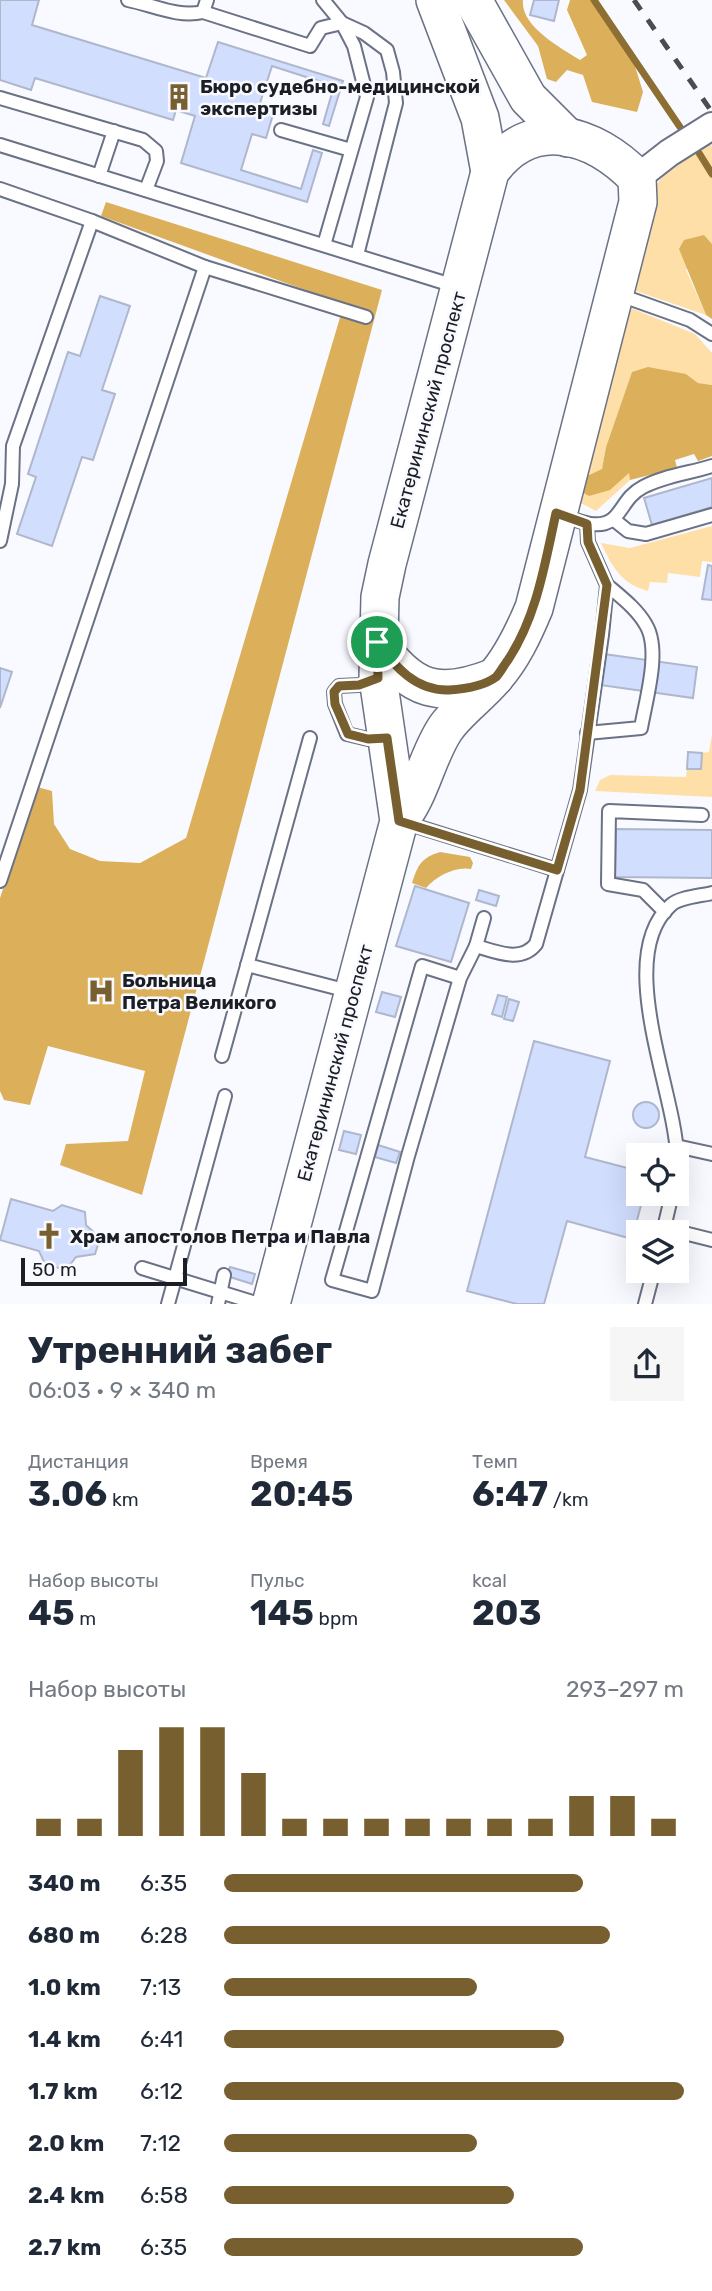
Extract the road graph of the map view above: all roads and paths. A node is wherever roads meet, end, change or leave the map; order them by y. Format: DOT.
graph roads {
  1 [pos="128,0"];
  2 [pos="323,0"];
  3 [pos="435,0"];
  4 [pos="473,0"];
  5 [pos="205,6"];
  6 [pos="342,23"];
  7 [pos="0,98"];
  8 [pos="712,126"];
  9 [pos="281,130"];
  10 [pos="114,131"];
  11 [pos="568,138"];
  12 [pos="0,145"];
  13 [pos="351,150"];
  14 [pos="490,172"];
  15 [pos="99,176"];
  16 [pos="637,178"];
  17 [pos="0,189"];
  18 [pos="146,190"];
  19 [pos="92,220"];
  20 [pos="324,245"];
  21 [pos="357,256"];
  22 [pos="205,267"];
  23 [pos="461,288"];
  24 [pos="614,293"];
  25 [pos="366,317"];
  26 [pos="712,334"];
  27 [pos="712,466"];
  28 [pos="712,515"];
  29 [pos="572,518"];
  30 [pos="613,519"];
  31 [pos="0,541"];
  32 [pos="607,585"];
  33 [pos="377,642"];
  34 [pos="496,677"];
  35 [pos="587,733"];
  36 [pos="310,738"];
  37 [pos="702,815"];
  38 [pos="399,821"];
  39 [pos="557,870"];
  40 [pos="0,881"];
  41 [pos="712,893"];
  42 [pos="665,912"];
  43 [pos="484,918"];
  44 [pos="476,946"];
  45 [pos="247,965"];
  46 [pos="460,978"];
  47 [pos="354,992"];
  48 [pos="222,1056"];
  49 [pos="225,1096"];
  50 [pos="674,1143"];
  51 [pos="689,1152"];
  52 [pos="712,1154"];
  53 [pos="689,1235"];
  54 [pos="712,1240"];
  55 [pos="142,1268"];
  56 [pos="224,1275"];
  57 [pos="174,1279"];
  58 [pos="651,1283"];
  59 [pos="219,1298"];
  60 [pos="168,1304"];
  61 [pos="259,1304"];
  62 [pos="271,1304"];
  63 [pos="645,1304"];
  1 -- 5 [label="lane"];
  2 -- 6 [label="lane"];
  3 -- 14 [label="street"];
  4 -- 11 [label="street"];
  5 -- 6 [label="lane"];
  6 -- 13 [label="lane"];
  6 -- 21 [label="lane"];
  7 -- 10 [label="lane"];
  8 -- 16 [label="street"];
  9 -- 13 [label="lane"];
  10 -- 15 [label="lane"];
  10 -- 18 [label="lane"];
  11 -- 14 [label="street, Екатерининский проспект"];
  11 -- 16 [label="street, Екатерининский проспект"];
  12 -- 15 [label="lane"];
  13 -- 20 [label="lane"];
  14 -- 23 [label="street, Екатерининский проспект"];
  15 -- 18 [label="lane"];
  16 -- 24 [label="street, Екатерининский проспект"];
  17 -- 19 [label="lane"];
  18 -- 20 [label="lane"];
  19 -- 22 [label="lane"];
  19 -- 31 [label="lane"];
  20 -- 21 [label="lane"];
  21 -- 23 [label="lane"];
  22 -- 25 [label="lane"];
  22 -- 40 [label="lane"];
  23 -- 33 [label="street, Екатерининский проспект"];
  24 -- 26 [label="lane"];
  24 -- 29 [label="street, Екатерининский проспект"];
  27 -- 30 [label="lane"];
  28 -- 30 [label="lane"];
  29 -- 30 [label="lane"];
  29 -- 32 [label="lane"];
  29 -- 34 [label="street, Екатерининский проспект"];
  32 -- 35 [label="lane"];
  32 -- 35 [label="lane"];
  33 -- 34 [label="street"];
  33 -- 38 [label="street, Екатерининский проспект"];
  34 -- 38 [label="street, Екатерининский проспект"];
  35 -- 39 [label="lane"];
  36 -- 45 [label="lane"];
  37 -- 42 [label="lane"];
  38 -- 39 [label="lane"];
  38 -- 47 [label="street, Екатерининский проспект"];
  39 -- 44 [label="lane"];
  41 -- 42 [label="lane"];
  42 -- 50 [label="lane"];
  43 -- 44 [label="lane"];
  44 -- 46 [label="lane"];
  45 -- 47 [label="lane"];
  45 -- 48 [label="lane"];
  46 -- 46 [label="lane"];
  47 -- 62 [label="street, Екатерининский проспект"];
  49 -- 57 [label="lane"];
  51 -- 52 [label="lane"];
  53 -- 54 [label="lane"];
  55 -- 57 [label="lane"];
  56 -- 59 [label="lane"];
  57 -- 59 [label="lane"];
  57 -- 60 [label="lane"];
  58 -- 63 [label="lane"];
  59 -- 61 [label="lane"];
}
